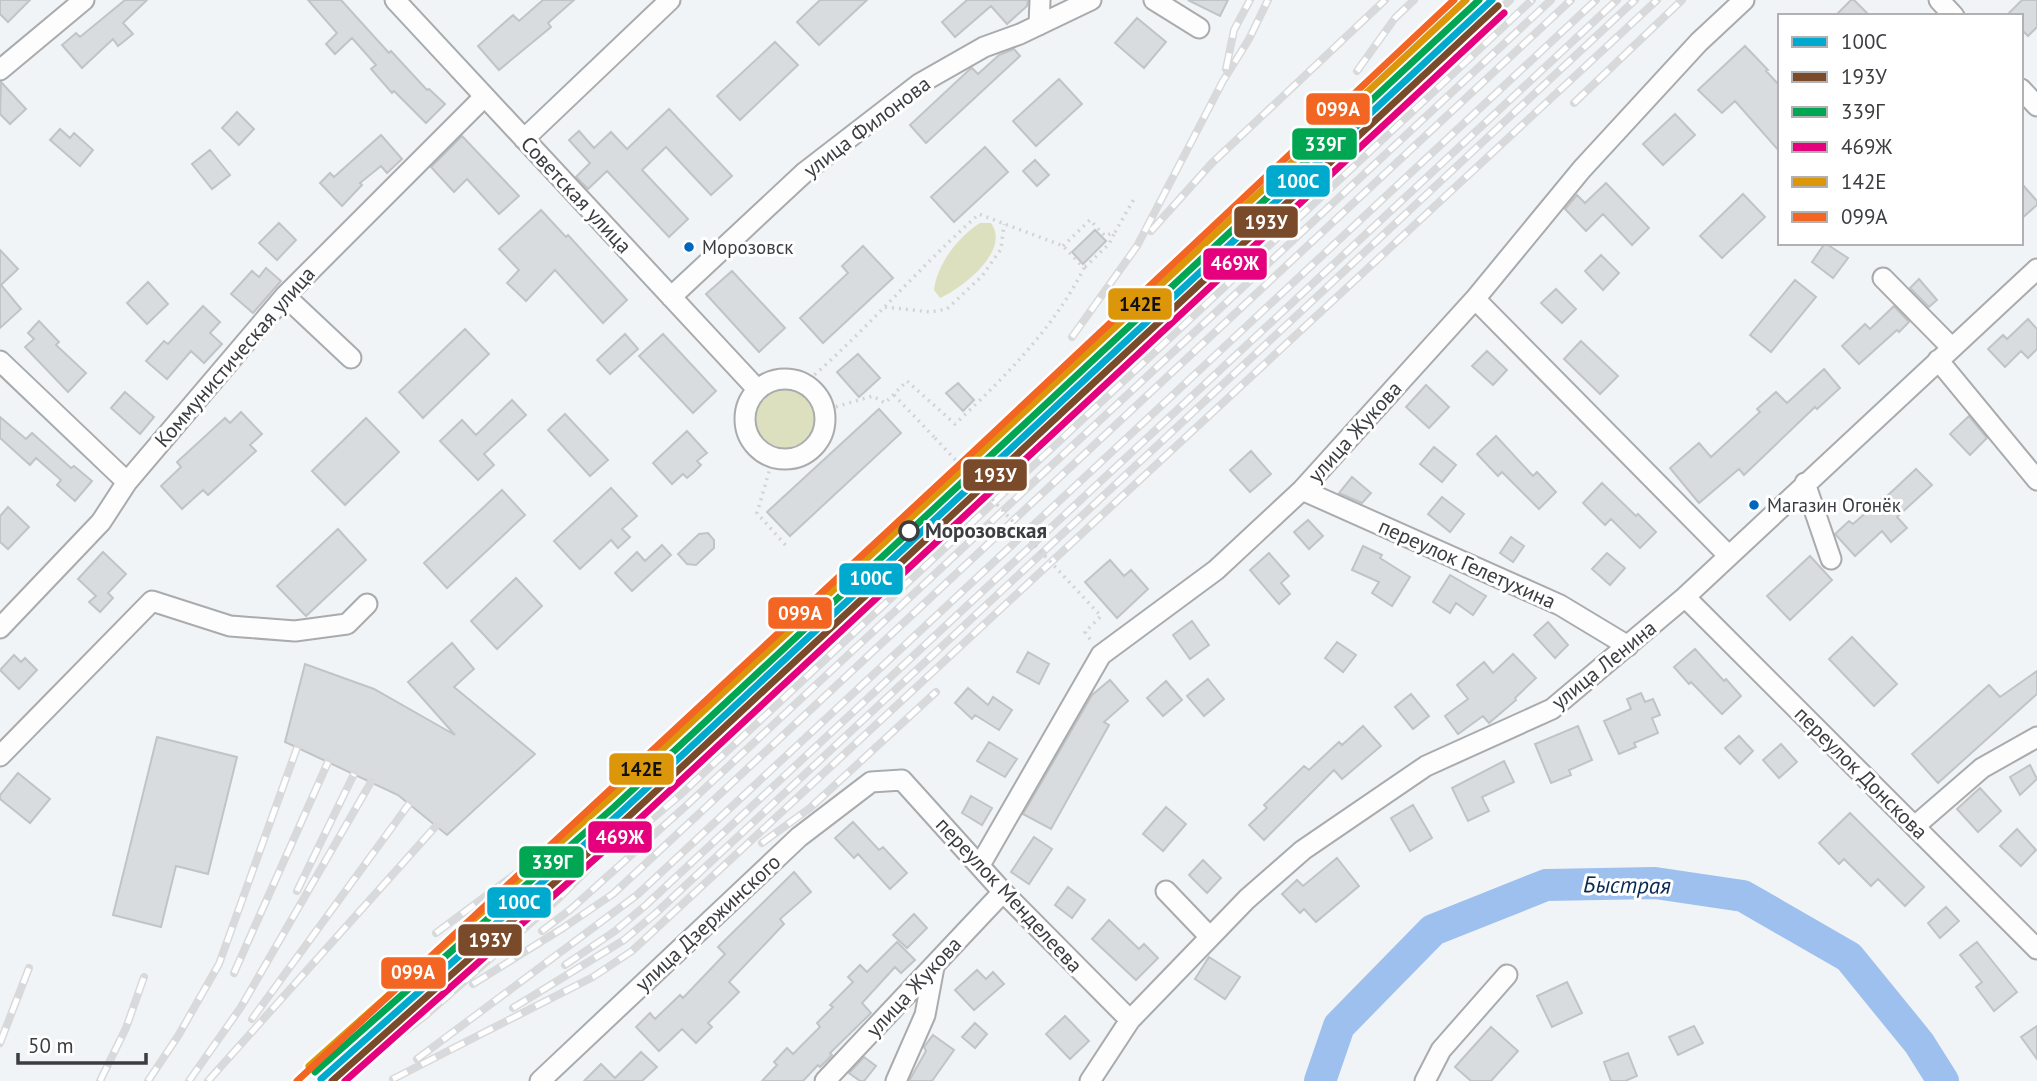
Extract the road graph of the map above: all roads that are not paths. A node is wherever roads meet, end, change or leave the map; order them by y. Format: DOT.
graph roads {
  1 [pos="84,0"];
  2 [pos="394,0"];
  3 [pos="670,0"];
  4 [pos="1040,0"];
  5 [pos="1091,0"];
  6 [pos="1154,0"];
  7 [pos="1744,0"];
  8 [pos="1939,0"];
  9 [pos="1952,14"];
  10 [pos="1039,25"];
  11 [pos="1199,28"];
  12 [pos="0,70"];
  13 [pos="2023,91"];
  14 [pos="483,98"];
  15 [pos="2037,106"];
  16 [pos="524,139"];
  17 [pos="2037,269"];
  18 [pos="1884,278"];
  19 [pos="285,296"];
  20 [pos="671,297"];
  21 [pos="1475,299"];
  22 [pos="1945,354"];
  23 [pos="351,358"];
  24 [pos="0,361"];
  25 [pos="757,389"];
  26 [pos="2037,449"];
  27 [pos="2019,457"];
  28 [pos="2037,480"];
  29 [pos="127,482"];
  30 [pos="1805,483"];
  31 [pos="1302,490"];
  32 [pos="1728,555"];
  33 [pos="1831,559"];
  34 [pos="1685,597"];
  35 [pos="367,604"];
  36 [pos="0,628"];
  37 [pos="1628,646"];
  38 [pos="2037,737"];
  39 [pos="0,757"];
  40 [pos="885,780"];
  41 [pos="1915,826"];
  42 [pos="980,865"];
  43 [pos="1166,891"];
  44 [pos="1003,892"];
  45 [pos="1210,937"];
  46 [pos="2037,949"];
  47 [pos="934,967"];
  48 [pos="1507,975"];
  49 [pos="1130,1020"];
  50 [pos="540,1081"];
  51 [pos="825,1081"];
  52 [pos="896,1081"];
  53 [pos="1090,1081"];
  54 [pos="1425,1081"];
  1 -- 12 [label="street"];
  2 -- 14 [label="street, Советская улица"];
  3 -- 16 [label="street"];
  4 -- 10 [label="street"];
  5 -- 10 [label="street, улица Филонова"];
  6 -- 11 [label="street"];
  7 -- 21 [label="street, улица Жукова"];
  8 -- 9 [label="street"];
  10 -- 20 [label="street, улица Филонова"];
  13 -- 15 [label="street"];
  14 -- 16 [label="street, Советская улица"];
  14 -- 19 [label="street, Коммунистическая улица"];
  16 -- 20 [label="street, Советская улица"];
  17 -- 22 [label="street, улица Ленина"];
  18 -- 22 [label="street"];
  19 -- 23 [label="street"];
  19 -- 29 [label="street, Коммунистическая улица"];
  20 -- 25 [label="street, Советская улица"];
  21 -- 31 [label="street, улица Жукова"];
  21 -- 32 [label="street"];
  22 -- 27 [label="street"];
  22 -- 30 [label="street, улица Ленина"];
  24 -- 29 [label="street"];
  25 -- 25 [label="street"];
  26 -- 27 [label="street"];
  27 -- 28 [label="street"];
  29 -- 36 [label="street, Коммунистическая улица"];
  30 -- 32 [label="street, улица Ленина"];
  30 -- 33 [label="street"];
  31 -- 37 [label="street, переулок Гелетухина"];
  31 -- 42 [label="street, улица Жукова"];
  32 -- 34 [label="street, улица Ленина"];
  34 -- 37 [label="street, улица Ленина"];
  34 -- 41 [label="street, переулок Донскова"];
  35 -- 39 [label="street"];
  37 -- 45 [label="street, улица Ленина"];
  38 -- 41 [label="street"];
  40 -- 42 [label="street, переулок Менделеева"];
  40 -- 50 [label="street, улица Дзержинского"];
  41 -- 46 [label="street, переулок Донскова"];
  42 -- 44 [label="street, переулок Менделеева"];
  43 -- 45 [label="street"];
  44 -- 47 [label="street, улица Жукова"];
  44 -- 49 [label="street, переулок Менделеева"];
  45 -- 49 [label="street, улица Ленина"];
  47 -- 51 [label="street, улица Жукова"];
  47 -- 52 [label="street"];
  48 -- 54 [label="street"];
  49 -- 53 [label="street, улица Ленина"];
}
